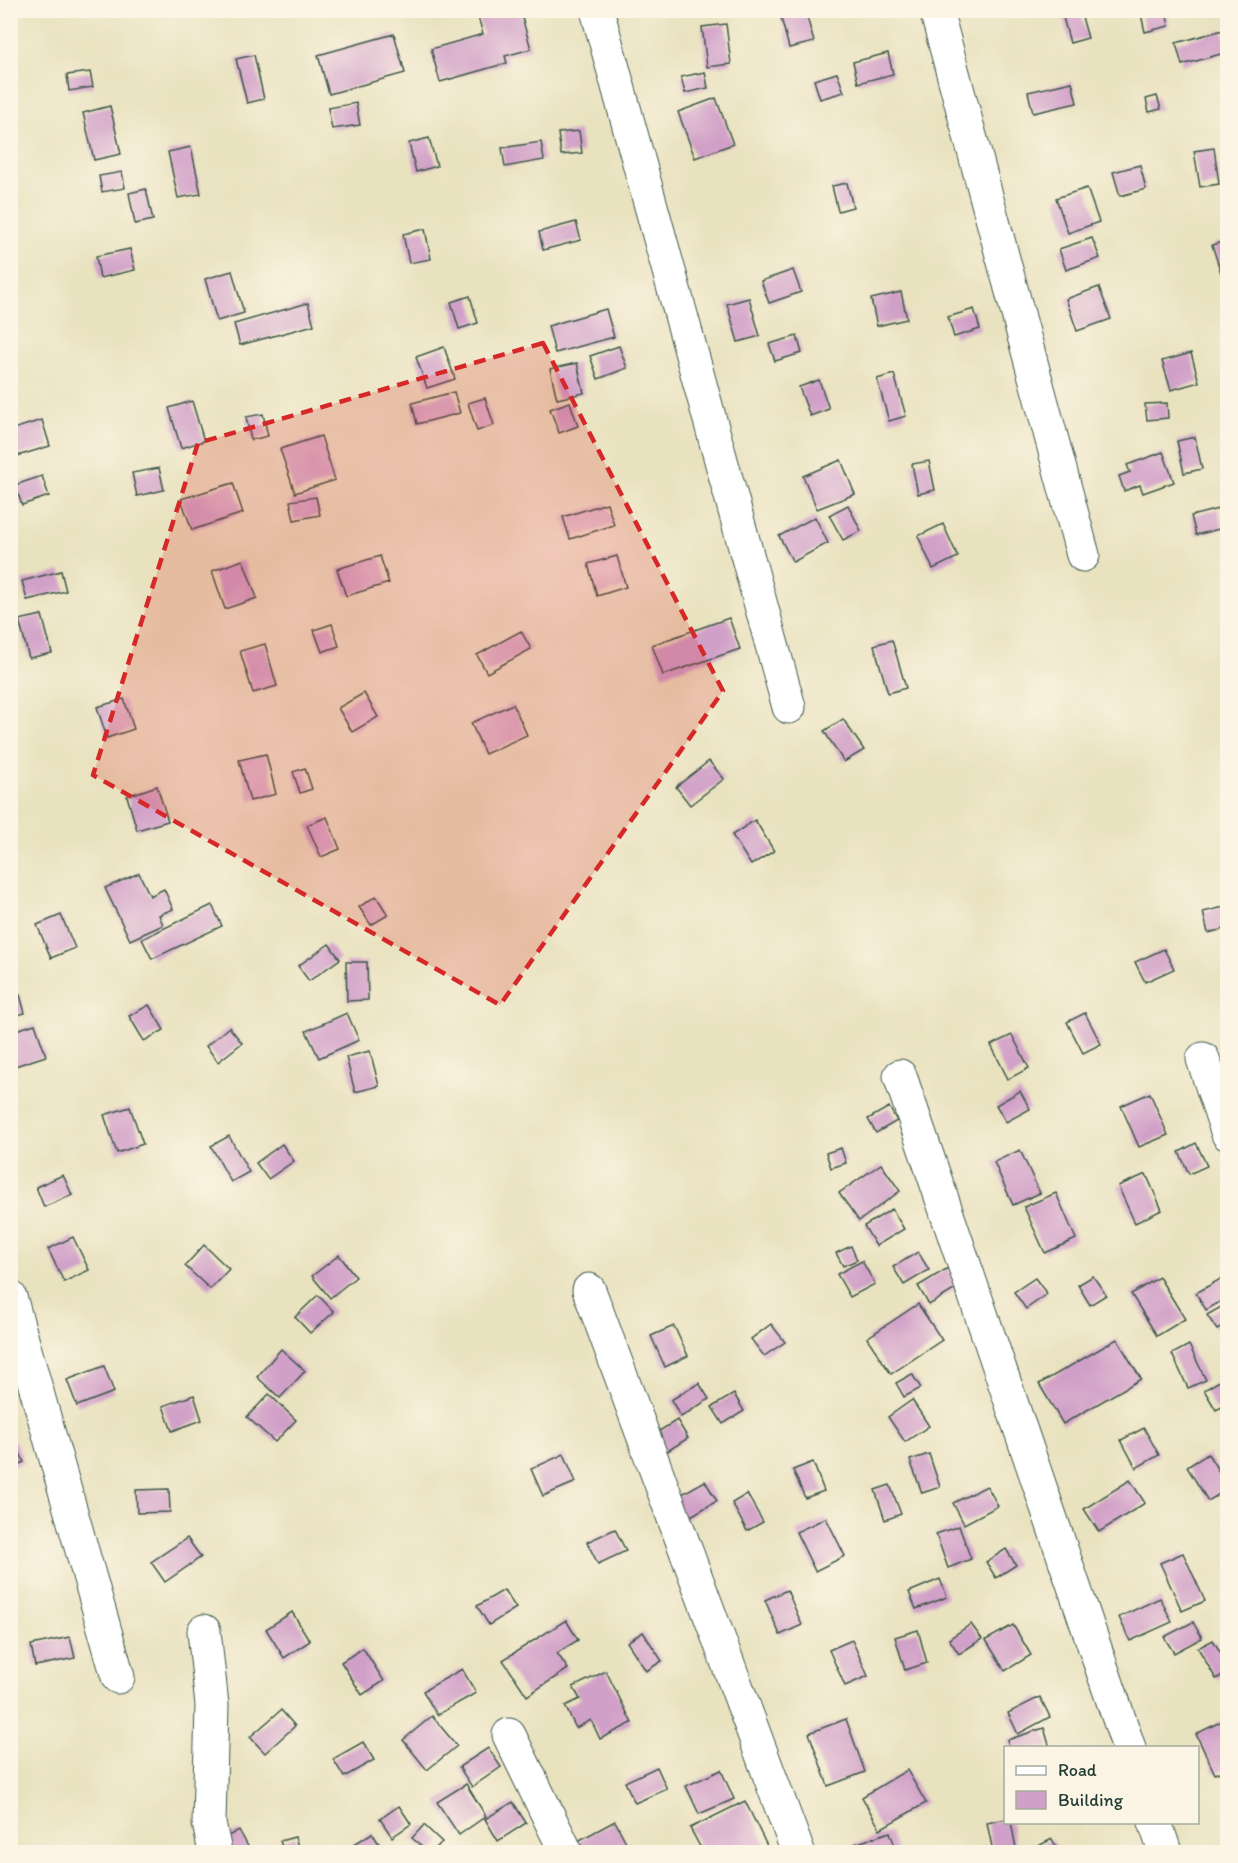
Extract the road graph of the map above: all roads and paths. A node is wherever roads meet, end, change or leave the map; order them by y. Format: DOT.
graph roads {
  1 [pos="597,10"];
  2 [pos="936,10"];
  3 [pos="1083,555"];
  4 [pos="789,707"];
  5 [pos="1203,1059"];
  6 [pos="900,1076"];
  7 [pos="1227,1134"];
  8 [pos="589,1290"];
  9 [pos="10,1297"];
  10 [pos="204,1631"];
  11 [pos="118,1677"];
  12 [pos="509,1735"];
  13 [pos="1128,1746"];
  14 [pos="1156,1824"];
  15 [pos="215,1852"];
  16 [pos="566,1852"];
  17 [pos="798,1852"];
  18 [pos="1165,1852"];
  1 -- 4 [label="street"];
  2 -- 3 [label="street"];
  5 -- 7 [label="street"];
  6 -- 13 [label="street"];
  8 -- 17 [label="street"];
  9 -- 11 [label="street"];
  10 -- 15 [label="street"];
  12 -- 16 [label="street"];
  14 -- 18 [label="street"];
}
